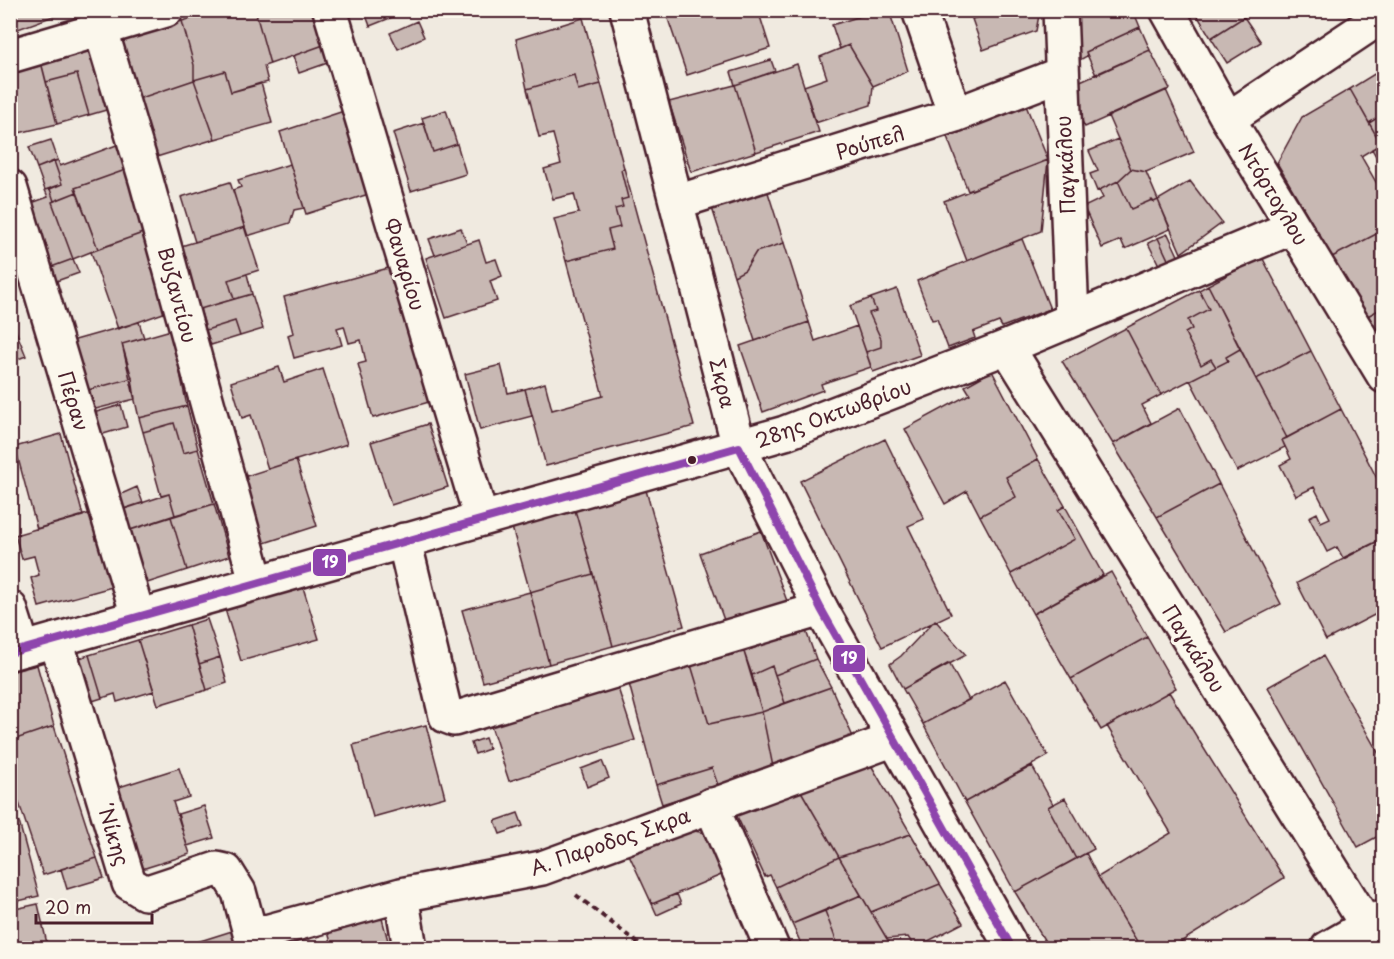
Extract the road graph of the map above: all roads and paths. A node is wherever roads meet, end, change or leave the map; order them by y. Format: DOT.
graph roads {
  1 [pos="166,10"];
  2 [pos="330,10"];
  3 [pos="627,10"];
  4 [pos="919,10"];
  5 [pos="1060,10"];
  6 [pos="1167,10"];
  7 [pos="1383,15"];
  8 [pos="98,20"];
  9 [pos="10,56"];
  10 [pos="1061,74"];
  11 [pos="955,115"];
  12 [pos="1228,119"];
  13 [pos="10,187"];
  14 [pos="677,202"];
  15 [pos="1293,227"];
  16 [pos="19,251"];
  17 [pos="1072,319"];
  18 [pos="1007,347"];
  19 [pos="1383,376"];
  20 [pos="739,447"];
  21 [pos="481,518"];
  22 [pos="404,540"];
  23 [pos="256,581"];
  24 [pos="10,608"];
  25 [pos="821,609"];
  26 [pos="138,616"];
  27 [pos="56,640"];
  28 [pos="16,651"];
  29 [pos="892,740"];
  30 [pos="711,806"];
  31 [pos="542,868"];
  32 [pos="401,895"];
  33 [pos="1377,930"];
  34 [pos="253,942"];
  35 [pos="410,948"];
  36 [pos="644,948"];
  37 [pos="772,948"];
  38 [pos="1012,948"];
  39 [pos="1328,948"];
  1 -- 8 [label="street"];
  2 -- 21 [label="street, Φαναρίου"];
  3 -- 14 [label="street, Σκρα"];
  4 -- 11 [label="street"];
  5 -- 10 [label="street, Παγκάλου"];
  6 -- 12 [label="street, Ντόρτογλου"];
  7 -- 12 [label="street"];
  8 -- 9 [label="street"];
  8 -- 23 [label="street, Βυζαντίου"];
  10 -- 11 [label="street, Ρούπελ"];
  10 -- 17 [label="street, Παγκάλου"];
  11 -- 14 [label="street, Ρούπελ"];
  12 -- 15 [label="street, Ντόρτογλου"];
  13 -- 16 [label="street, Πέραν"];
  14 -- 20 [label="street, Σκρα"];
  15 -- 17 [label="street, 28ης Οκτωβρίου"];
  15 -- 19 [label="street, Ντόρτογλου"];
  16 -- 26 [label="street, Πέραν"];
  17 -- 18 [label="street, 28ης Οκτωβρίου"];
  18 -- 20 [label="street, 28ης Οκτωβρίου"];
  18 -- 33 [label="street, Παγκάλου"];
  20 -- 21 [label="street, 28ης Οκτωβρίου"];
  20 -- 25 [label="street, Σκρα"];
  21 -- 22 [label="street, 28ης Οκτωβρίου"];
  22 -- 23 [label="street, 28ης Οκτωβρίου"];
  22 -- 25 [label="street"];
  23 -- 26 [label="street, 28ης Οκτωβρίου"];
  24 -- 28 [label="street"];
  25 -- 29 [label="street, Σκρα"];
  26 -- 27 [label="street, 28ης Οκτωβρίου"];
  27 -- 28 [label="street, 28ης Οκτωβρίου"];
  27 -- 34 [label="street, ΄Νίκης"];
  29 -- 30 [label="street, Α. Παροδος Σκρα"];
  29 -- 38 [label="street, Σκρα"];
  30 -- 31 [label="street, Α. Παροδος Σκρα"];
  30 -- 37 [label="street"];
  31 -- 32 [label="street, Α. Παροδος Σκρα"];
  31 -- 36 [label="path"];
  32 -- 34 [label="street, Α. Παροδος Σκρα"];
  32 -- 35 [label="street"];
  33 -- 39 [label="street"];
}
